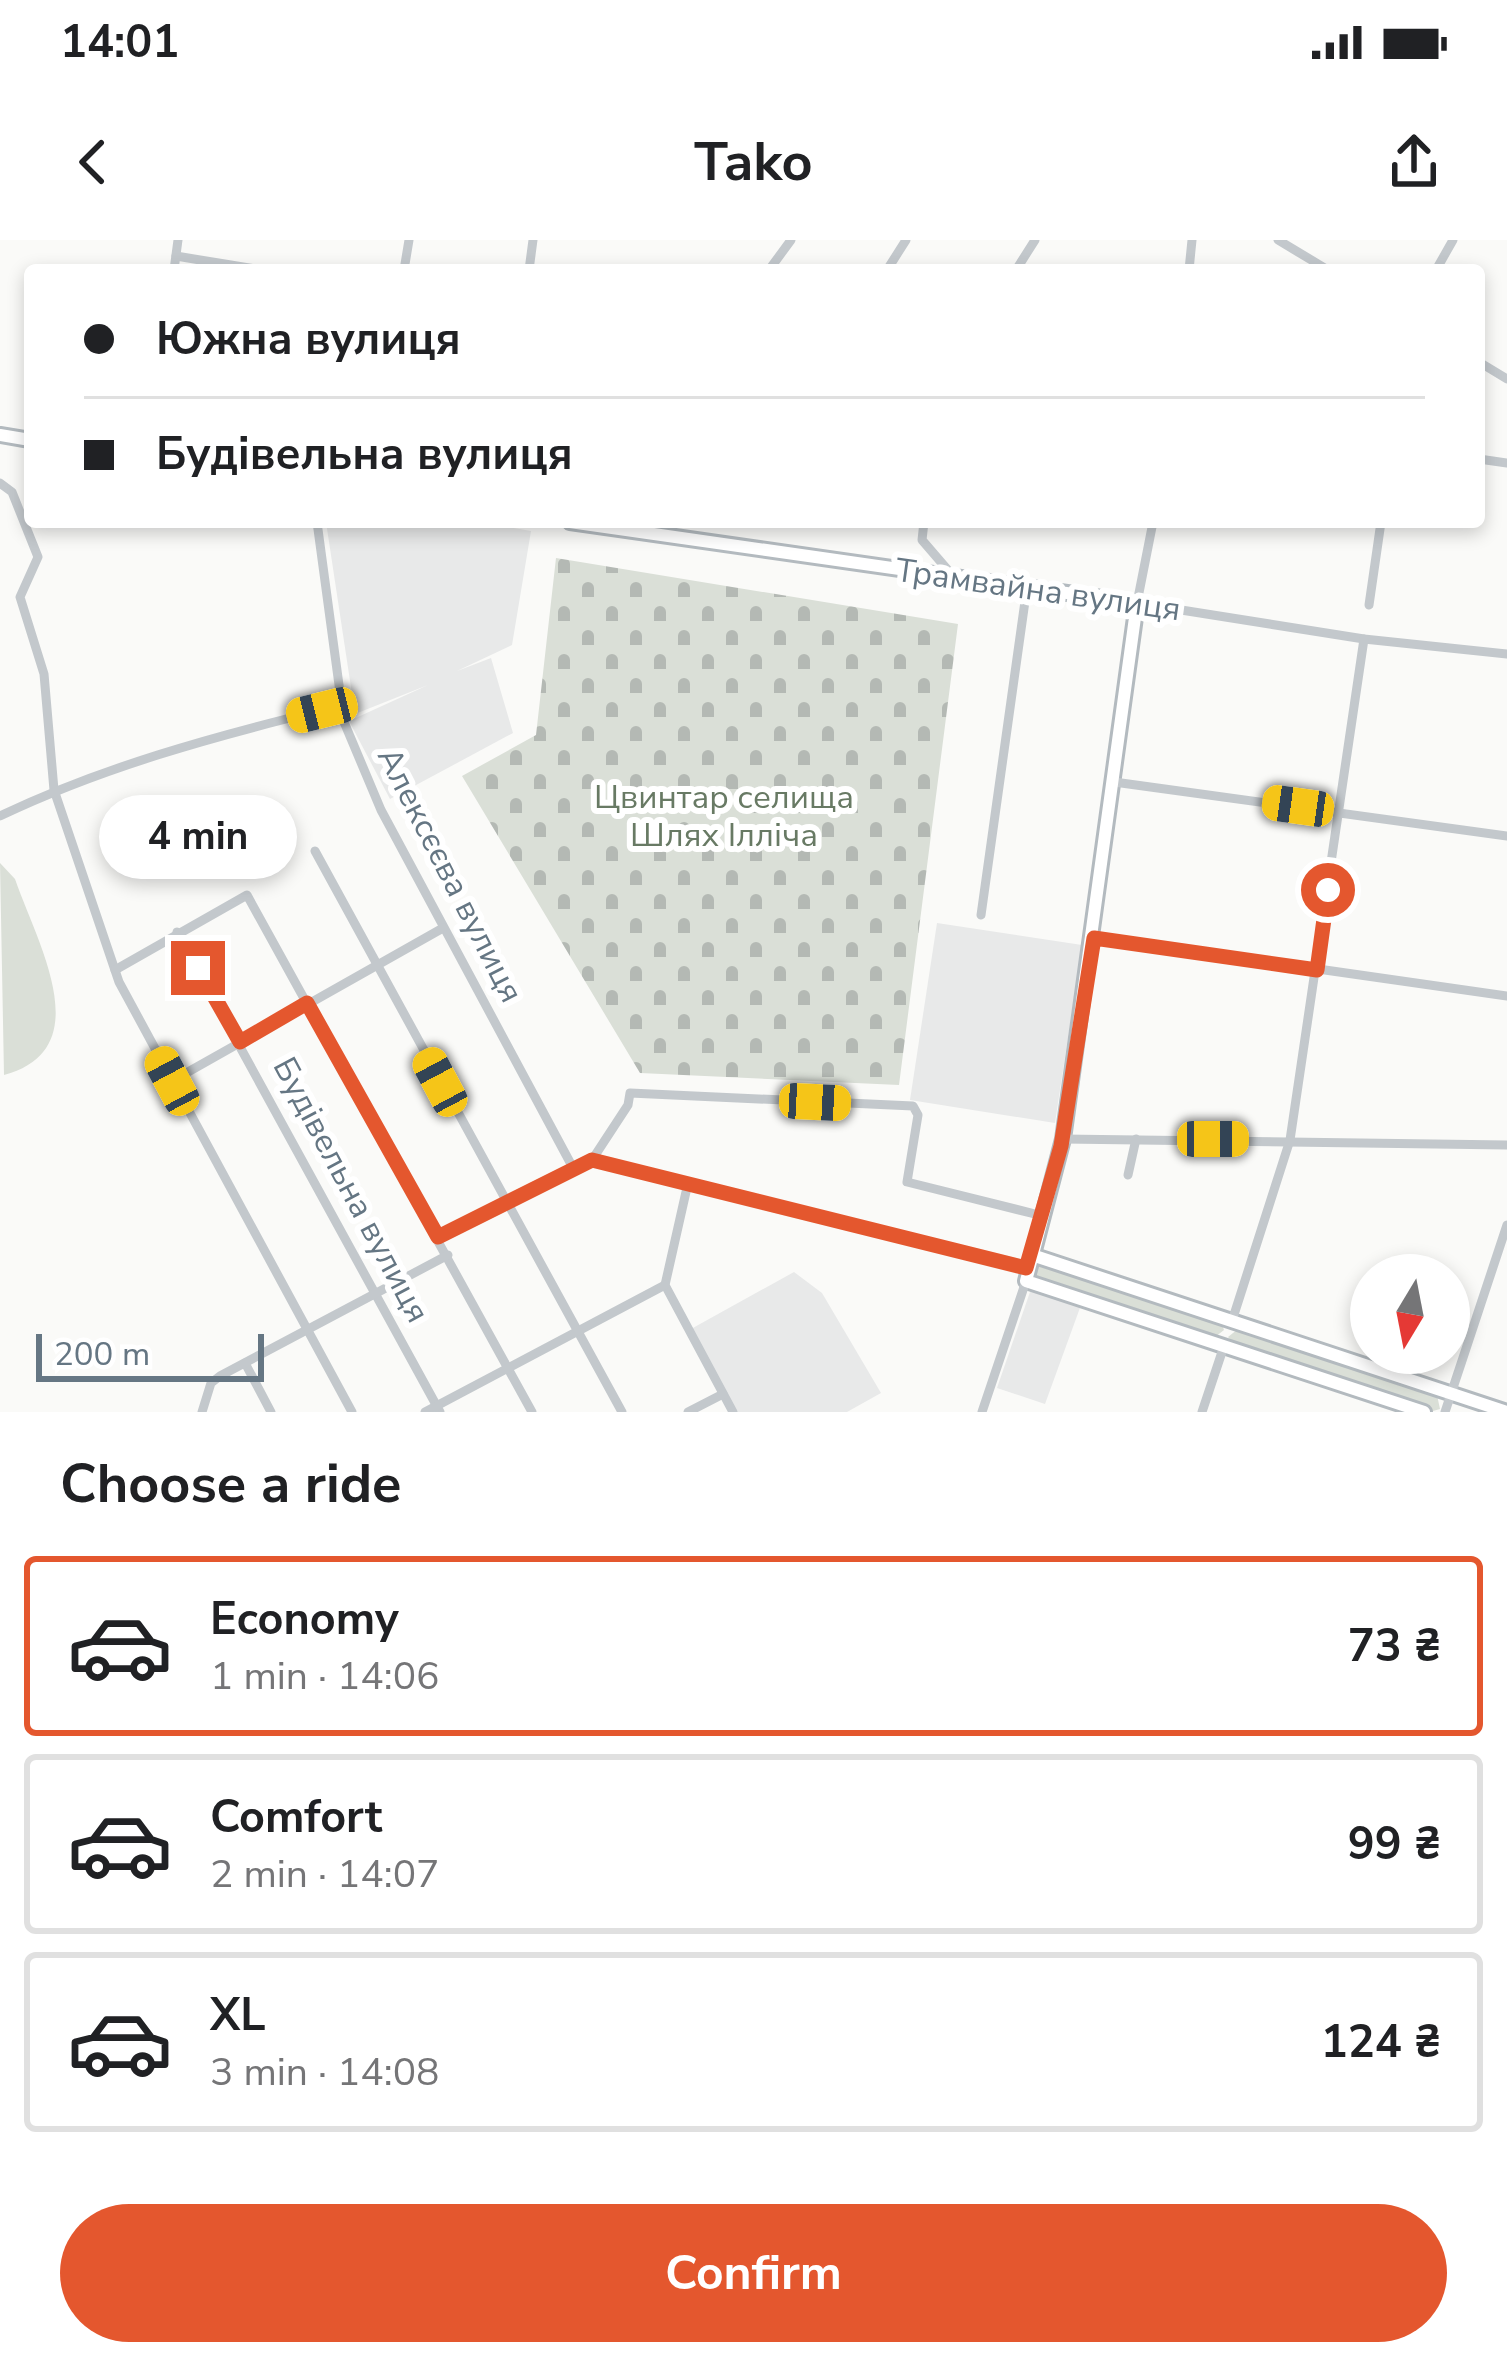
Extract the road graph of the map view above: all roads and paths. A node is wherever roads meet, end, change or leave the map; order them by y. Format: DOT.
graph roads {
  1 [pos="178,240"];
  2 [pos="1278,240"];
  3 [pos="176,256"];
  4 [pos="175,264"];
  5 [pos="225,264"];
  6 [pos="1318,264"];
  7 [pos="0,483"];
  8 [pos="24,522"];
  9 [pos="26,528"];
  10 [pos="318,528"];
  11 [pos="612,528"];
  12 [pos="923,528"];
  13 [pos="1152,528"];
  14 [pos="1381,528"];
  15 [pos="954,577"];
  16 [pos="1027,587"];
  17 [pos="1137,603"];
  18 [pos="1369,605"];
  19 [pos="1364,638"];
  20 [pos="1507,654"];
  21 [pos="343,712"];
  22 [pos="1114,782"];
  23 [pos="54,790"];
  24 [pos="1338,812"];
  25 [pos="0,816"];
  26 [pos="1507,836"];
  27 [pos="315,850"];
  28 [pos="981,915"];
  29 [pos="443,928"];
  30 [pos="178,932"];
  31 [pos="1094,938"];
  32 [pos="376,963"];
  33 [pos="115,970"];
  34 [pos="1317,970"];
  35 [pos="1507,996"];
  36 [pos="307,1003"];
  37 [pos="240,1042"];
  38 [pos="172,1081"];
  39 [pos="1063,1139"];
  40 [pos="1136,1139"];
  41 [pos="1290,1140"];
  42 [pos="1507,1145"];
  43 [pos="588,1160"];
  44 [pos="572,1166"];
  45 [pos="1128,1174"];
  46 [pos="688,1184"];
  47 [pos="504,1200"];
  48 [pos="1042,1216"];
  49 [pos="1507,1225"];
  50 [pos="438,1237"];
  51 [pos="448,1255"];
  52 [pos="1028,1268"];
  53 [pos="665,1285"];
  54 [pos="376,1293"];
  55 [pos="1232,1321"];
  56 [pos="308,1329"];
  57 [pos="578,1330"];
  58 [pos="1224,1346"];
  59 [pos="245,1363"];
  60 [pos="508,1368"];
  61 [pos="1451,1392"];
  62 [pos="723,1394"];
  63 [pos="438,1409"];
  64 [pos="202,1412"];
  65 [pos="271,1412"];
  66 [pos="352,1412"];
  67 [pos="425,1412"];
  68 [pos="532,1412"];
  69 [pos="622,1412"];
  70 [pos="688,1412"];
  71 [pos="733,1412"];
  72 [pos="982,1412"];
  73 [pos="1202,1412"];
  74 [pos="1424,1412"];
  75 [pos="1445,1412"];
  76 [pos="1507,1412"];
  1 -- 3 [label="street"];
  2 -- 6 [label="street"];
  3 -- 4 [label="street"];
  3 -- 5 [label="street"];
  7 -- 8 [label="street"];
  9 -- 23 [label="street"];
  10 -- 21 [label="street, Алексєєва вулиця"];
  11 -- 15 [label="street, Трамвайна вулиця"];
  12 -- 15 [label="street"];
  13 -- 17 [label="street"];
  14 -- 18 [label="street"];
  15 -- 16 [label="street, Трамвайна вулиця"];
  16 -- 17 [label="street, Трамвайна вулиця"];
  16 -- 28 [label="street"];
  17 -- 19 [label="street, Трамвайна вулиця"];
  17 -- 22 [label="street"];
  19 -- 20 [label="street, Трамвайна вулиця"];
  19 -- 24 [label="street"];
  21 -- 23 [label="street"];
  21 -- 29 [label="street, Алексєєва вулиця"];
  22 -- 24 [label="street"];
  22 -- 31 [label="street"];
  23 -- 25 [label="street"];
  23 -- 33 [label="street"];
  24 -- 26 [label="street"];
  24 -- 34 [label="street"];
  27 -- 32 [label="street"];
  29 -- 32 [label="street"];
  29 -- 44 [label="street, Алексєєва вулиця"];
  30 -- 33 [label="street"];
  30 -- 36 [label="street"];
  30 -- 37 [label="street, Будівельна вулиця"];
  31 -- 34 [label="street"];
  31 -- 39 [label="street"];
  32 -- 36 [label="street"];
  32 -- 47 [label="street"];
  33 -- 38 [label="street"];
  34 -- 35 [label="street"];
  34 -- 41 [label="street"];
  36 -- 37 [label="street"];
  36 -- 50 [label="street"];
  37 -- 38 [label="street"];
  37 -- 54 [label="street, Будівельна вулиця"];
  38 -- 56 [label="street"];
  39 -- 40 [label="street"];
  39 -- 48 [label="street"];
  40 -- 41 [label="street"];
  40 -- 45 [label="street"];
  41 -- 42 [label="street"];
  41 -- 55 [label="street"];
  43 -- 44 [label="street"];
  43 -- 46 [label="street"];
  43 -- 48 [label="street"];
  44 -- 47 [label="street"];
  46 -- 52 [label="street"];
  46 -- 53 [label="street"];
  47 -- 50 [label="street"];
  47 -- 57 [label="street"];
  48 -- 52 [label="street"];
  49 -- 61 [label="street"];
  50 -- 51 [label="street"];
  51 -- 54 [label="street"];
  51 -- 60 [label="street"];
  52 -- 55 [label="street"];
  52 -- 58 [label="street"];
  52 -- 72 [label="street"];
  53 -- 57 [label="street"];
  53 -- 62 [label="street"];
  54 -- 56 [label="street"];
  54 -- 63 [label="street, Будівельна вулиця"];
  55 -- 61 [label="street"];
  56 -- 59 [label="street"];
  56 -- 66 [label="street"];
  57 -- 60 [label="street"];
  57 -- 69 [label="street"];
  58 -- 73 [label="street"];
  58 -- 74 [label="street"];
  59 -- 64 [label="street"];
  59 -- 65 [label="street"];
  60 -- 63 [label="street"];
  60 -- 68 [label="street"];
  61 -- 75 [label="street"];
  61 -- 76 [label="street"];
  62 -- 70 [label="street"];
  62 -- 71 [label="street"];
  63 -- 67 [label="street"];
}
